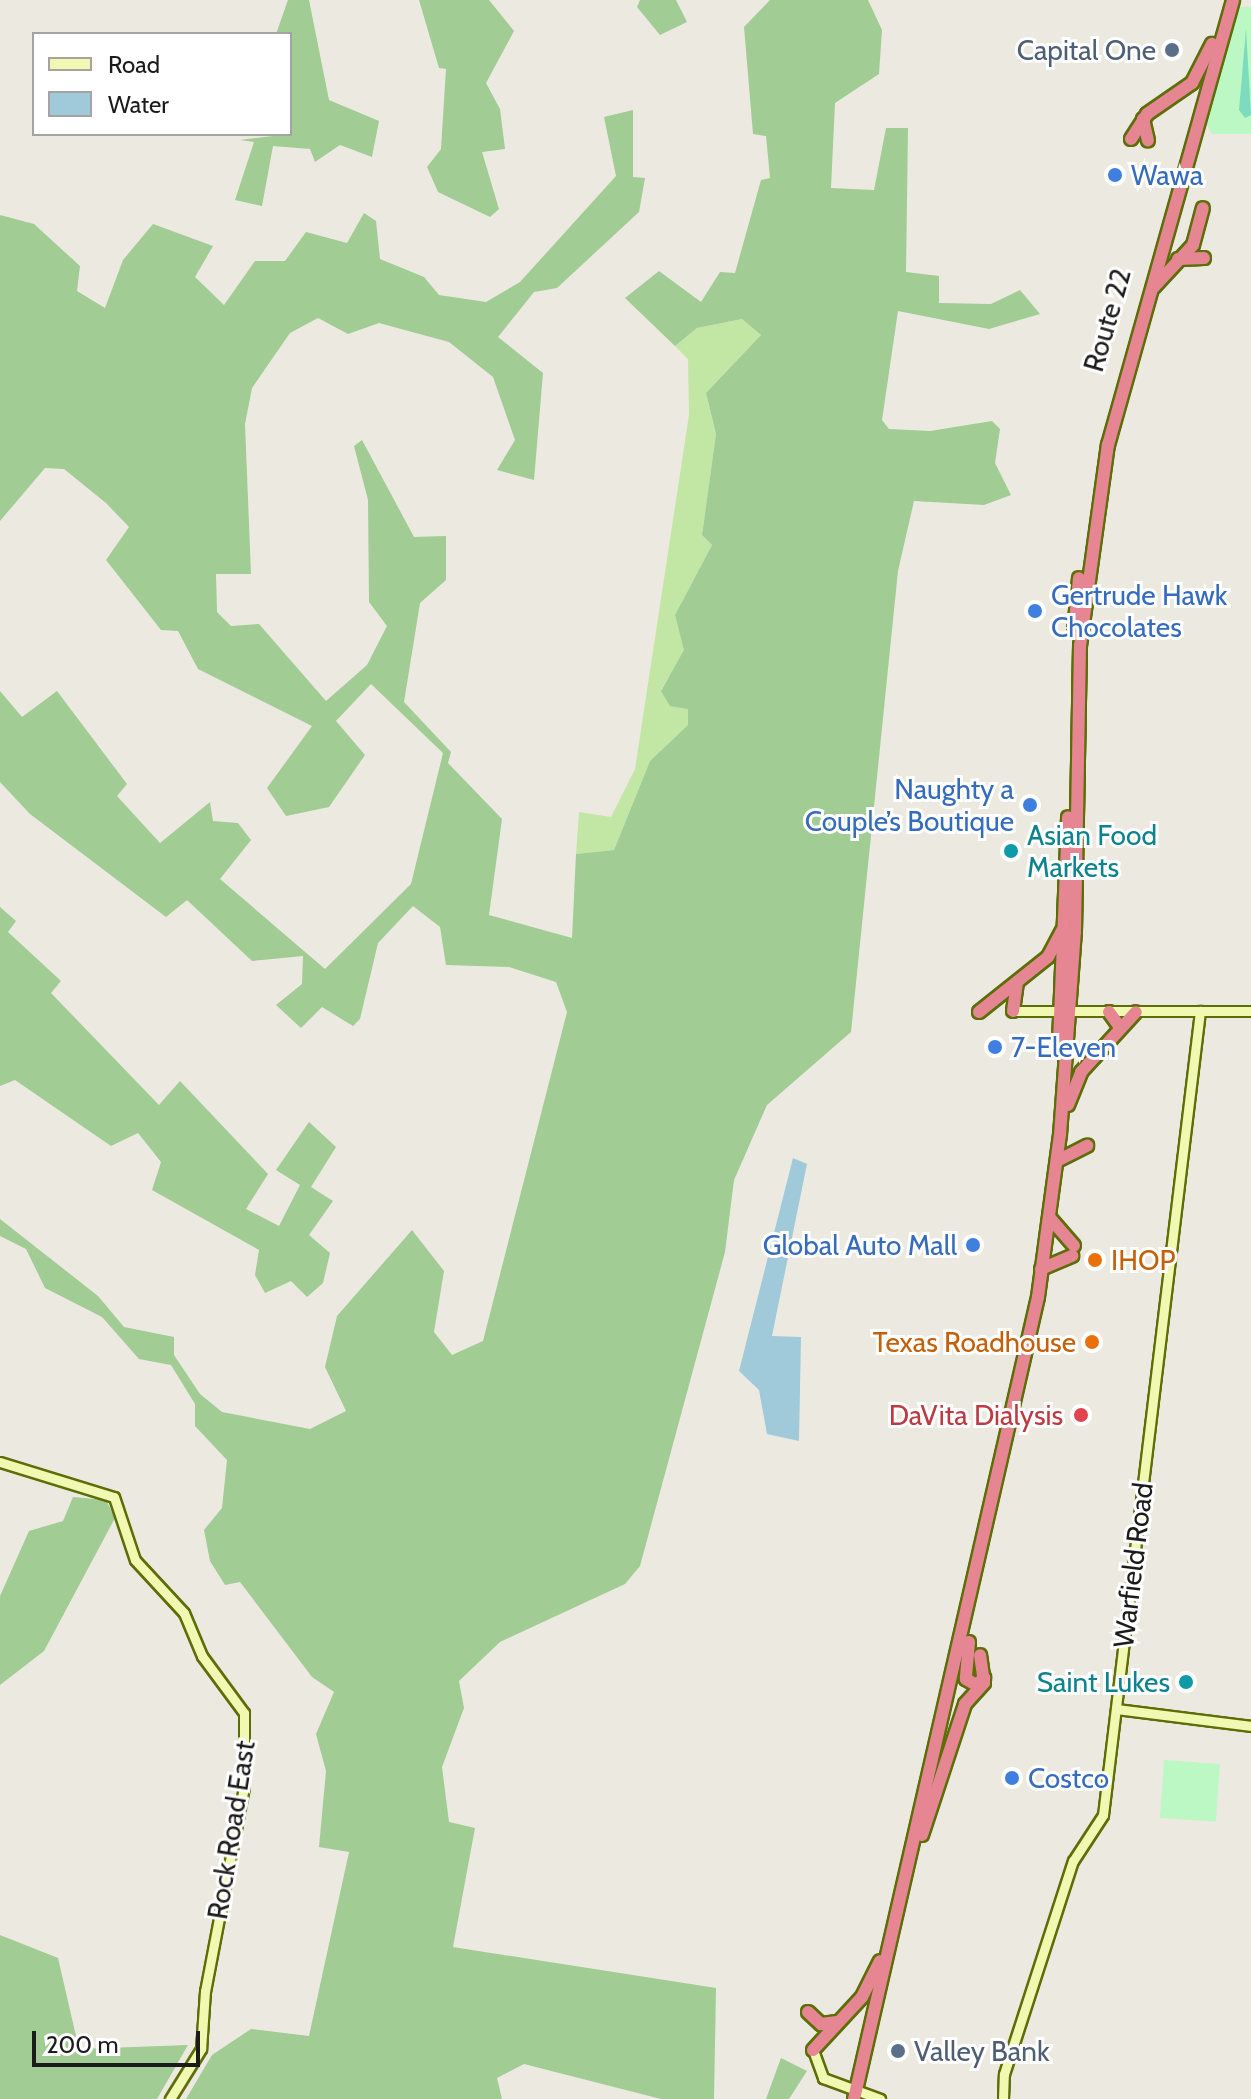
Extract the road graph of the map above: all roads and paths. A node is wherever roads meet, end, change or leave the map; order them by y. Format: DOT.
graph roads {
  1 [pos="1224,0"];
  2 [pos="1233,0"];
  3 [pos="1212,44"];
  4 [pos="1201,109"];
  5 [pos="1143,119"];
  6 [pos="1131,139"];
  7 [pos="1148,140"];
  8 [pos="1200,140"];
  9 [pos="1203,208"];
  10 [pos="1204,258"];
  11 [pos="1178,259"];
  12 [pos="1146,301"];
  13 [pos="1068,913"];
  14 [pos="1017,984"];
  15 [pos="1065,1010"];
  16 [pos="1013,1011"];
  17 [pos="1200,1011"];
  18 [pos="1251,1011"];
  19 [pos="979,1012"];
  20 [pos="1109,1012"];
  21 [pos="1136,1012"];
  22 [pos="1120,1027"];
  23 [pos="1060,1135"];
  24 [pos="1087,1146"];
  25 [pos="1057,1161"];
  26 [pos="1049,1217"];
  27 [pos="1041,1269"];
  28 [pos="0,1462"];
  29 [pos="972,1599"];
  30 [pos="980,1655"];
  31 [pos="984,1678"];
  32 [pos="1117,1709"];
  33 [pos="1251,1726"];
  34 [pos="915,1844"];
  35 [pos="880,1961"];
  36 [pos="808,2012"];
  37 [pos="840,2021"];
  38 [pos="813,2050"];
  39 [pos="852,2094"];
  40 [pos="170,2099"];
  41 [pos="880,2099"];
  42 [pos="1003,2099"];
  1 -- 3 [label="highway"];
  2 -- 4 [label="highway"];
  3 -- 5 [label="highway"];
  3 -- 13 [label="highway, Route 22"];
  4 -- 8 [label="highway"];
  4 -- 12 [label="highway"];
  5 -- 6 [label="highway"];
  5 -- 7 [label="highway"];
  9 -- 11 [label="highway"];
  10 -- 11 [label="highway"];
  11 -- 12 [label="highway"];
  12 -- 15 [label="highway"];
  13 -- 14 [label="highway"];
  13 -- 15 [label="highway, Route 22"];
  14 -- 16 [label="highway"];
  14 -- 19 [label="highway"];
  15 -- 16 [label="street"];
  15 -- 20 [label="street"];
  15 -- 23 [label="highway"];
  15 -- 35 [label="highway"];
  17 -- 18 [label="street"];
  17 -- 21 [label="street"];
  17 -- 32 [label="street, Warfield Road"];
  20 -- 21 [label="street"];
  20 -- 22 [label="highway"];
  21 -- 22 [label="highway"];
  22 -- 23 [label="highway"];
  23 -- 25 [label="highway"];
  24 -- 25 [label="highway"];
  25 -- 26 [label="highway"];
  26 -- 27 [label="highway"];
  26 -- 27 [label="highway"];
  27 -- 29 [label="highway"];
  28 -- 40 [label="street, Rock Road East"];
  29 -- 31 [label="highway"];
  29 -- 34 [label="highway"];
  30 -- 31 [label="highway"];
  31 -- 34 [label="highway"];
  32 -- 33 [label="street"];
  32 -- 42 [label="street, Warfield Road"];
  34 -- 39 [label="highway"];
  35 -- 37 [label="highway"];
  35 -- 39 [label="highway"];
  36 -- 37 [label="highway"];
  37 -- 38 [label="highway"];
  38 -- 39 [label="street"];
  39 -- 41 [label="street"];
}
